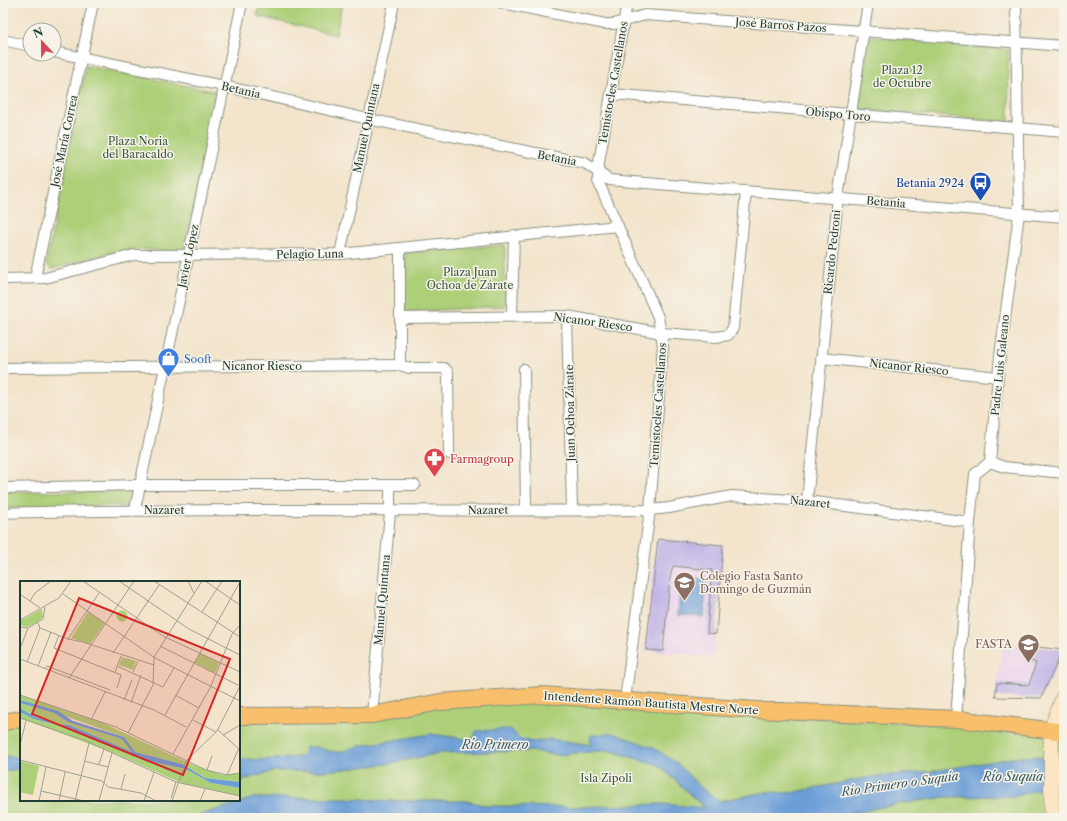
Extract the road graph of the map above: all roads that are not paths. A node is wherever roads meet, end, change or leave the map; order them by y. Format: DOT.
graph roads {
  1 [pos="93,3"];
  2 [pos="242,3"];
  3 [pos="394,3"];
  4 [pos="502,3"];
  5 [pos="626,3"];
  6 [pos="868,3"];
  7 [pos="1016,3"];
  8 [pos="623,22"];
  9 [pos="863,31"];
  10 [pos="3,40"];
  11 [pos="1015,43"];
  12 [pos="22,44"];
  13 [pos="1064,46"];
  14 [pos="62,54"];
  15 [pos="82,58"];
  16 [pos="224,86"];
  17 [pos="611,94"];
  18 [pos="850,115"];
  19 [pos="368,119"];
  20 [pos="1017,128"];
  21 [pos="1064,132"];
  22 [pos="598,174"];
  23 [pos="746,192"];
  24 [pos="838,197"];
  25 [pos="1019,214"];
  26 [pos="1064,217"];
  27 [pos="618,226"];
  28 [pos="514,235"];
  29 [pos="400,248"];
  30 [pos="340,254"];
  31 [pos="189,255"];
  32 [pos="3,278"];
  33 [pos="35,278"];
  34 [pos="512,316"];
  35 [pos="567,316"];
  36 [pos="400,318"];
  37 [pos="662,333"];
  38 [pos="820,358"];
  39 [pos="400,365"];
  40 [pos="166,367"];
  41 [pos="3,368"];
  42 [pos="524,369"];
  43 [pos="998,377"];
  44 [pos="449,454"];
  45 [pos="990,462"];
  46 [pos="1064,473"];
  47 [pos="140,485"];
  48 [pos="390,485"];
  49 [pos="415,485"];
  50 [pos="3,488"];
  51 [pos="807,501"];
  52 [pos="135,509"];
  53 [pos="526,509"];
  54 [pos="572,509"];
  55 [pos="650,510"];
  56 [pos="390,512"];
  57 [pos="3,513"];
  58 [pos="970,522"];
  59 [pos="1064,695"];
  60 [pos="625,700"];
  61 [pos="372,715"];
  62 [pos="240,716"];
  63 [pos="20,719"];
  64 [pos="956,719"];
  65 [pos="3,722"];
  66 [pos="1055,733"];
  67 [pos="1052,818"];
  1 -- 15 [label="street, José María Correa"];
  2 -- 16 [label="street, Javier López"];
  3 -- 19 [label="street, Manuel Quintana"];
  4 -- 8 [label="street, José Barros Pazos"];
  5 -- 8 [label="street, Temístocles Castellanos"];
  6 -- 9 [label="street, Ricardo Pedroni"];
  7 -- 11 [label="street, Padre Luis Galeano"];
  8 -- 9 [label="street, José Barros Pazos"];
  8 -- 17 [label="street, Temístocles Castellanos"];
  9 -- 11 [label="street, José Barros Pazos"];
  9 -- 18 [label="street, Ricardo Pedroni"];
  10 -- 12 [label="street"];
  11 -- 13 [label="street, José Barros Pazos"];
  11 -- 20 [label="street, Padre Luis Galeano"];
  14 -- 15 [label="street, Betania"];
  15 -- 16 [label="street, Betania"];
  15 -- 33 [label="street, José María Correa"];
  16 -- 19 [label="street, Betania"];
  16 -- 31 [label="street, Javier López"];
  17 -- 18 [label="street, Obispo Toro"];
  17 -- 22 [label="street, Temístocles Castellanos"];
  18 -- 20 [label="street, Obispo Toro"];
  18 -- 24 [label="street, Ricardo Pedroni"];
  19 -- 22 [label="street, Betania"];
  19 -- 30 [label="street, Manuel Quintana"];
  20 -- 21 [label="street, Obispo Toro"];
  20 -- 25 [label="street, Padre Luis Galeano"];
  22 -- 23 [label="street, Betania"];
  22 -- 27 [label="street, Temístocles Castellanos"];
  23 -- 24 [label="street, Betania"];
  23 -- 37 [label="street, Nicanor Riesco"];
  24 -- 25 [label="street, Betania"];
  24 -- 38 [label="street, Ricardo Pedroni"];
  25 -- 26 [label="street, Betania"];
  25 -- 43 [label="street, Padre Luis Galeano"];
  27 -- 28 [label="street, Pelagio Luna"];
  27 -- 37 [label="street, Temístocles Castellanos"];
  28 -- 29 [label="street, Pelagio Luna"];
  28 -- 34 [label="street"];
  29 -- 30 [label="street, Pelagio Luna"];
  29 -- 36 [label="street"];
  30 -- 31 [label="street, Pelagio Luna"];
  31 -- 33 [label="street, Pelagio Luna"];
  31 -- 40 [label="street, Javier López"];
  32 -- 33 [label="street, Pelagio Luna"];
  34 -- 35 [label="street, Nicanor Riesco"];
  34 -- 36 [label="street, Nicanor Riesco"];
  35 -- 37 [label="street, Nicanor Riesco"];
  35 -- 54 [label="street, Juan Ochoa Zárate"];
  36 -- 39 [label="street"];
  37 -- 55 [label="street, Temístocles Castellanos"];
  38 -- 43 [label="street, Nicanor Riesco"];
  38 -- 51 [label="street, Ricardo Pedroni"];
  39 -- 40 [label="street, Nicanor Riesco"];
  39 -- 44 [label="street, Nicanor Riesco"];
  40 -- 41 [label="street, Nicanor Riesco"];
  40 -- 47 [label="street, Javier López"];
  42 -- 53 [label="street"];
  43 -- 45 [label="street, Padre Luis Galeano"];
  45 -- 46 [label="street"];
  45 -- 58 [label="street"];
  47 -- 48 [label="street"];
  47 -- 50 [label="street"];
  47 -- 52 [label="street, Javier López"];
  48 -- 49 [label="street"];
  48 -- 56 [label="street, Manuel Quintana"];
  51 -- 55 [label="street, Nazaret"];
  51 -- 58 [label="street, Nazaret"];
  52 -- 56 [label="street, Nazaret"];
  52 -- 57 [label="street, Nazaret"];
  53 -- 54 [label="street, Nazaret"];
  53 -- 56 [label="street, Nazaret"];
  54 -- 55 [label="street, Nazaret"];
  55 -- 60 [label="street, Temístocles Castellanos"];
  56 -- 61 [label="street, Manuel Quintana"];
  58 -- 64 [label="street"];
  59 -- 66 [label="main road"];
  60 -- 61 [label="main road, Intendente Ramón Bautista Mestre Norte"];
  60 -- 64 [label="main road, Intendente Ramón Bautista Mestre Norte"];
  61 -- 62 [label="main road, Intendente Ramón Bautista Mestre Norte"];
  63 -- 65 [label="main road"];
  64 -- 66 [label="main road, Intendente Ramón Bautista Mestre Norte"];
  66 -- 67 [label="main road"];
}
